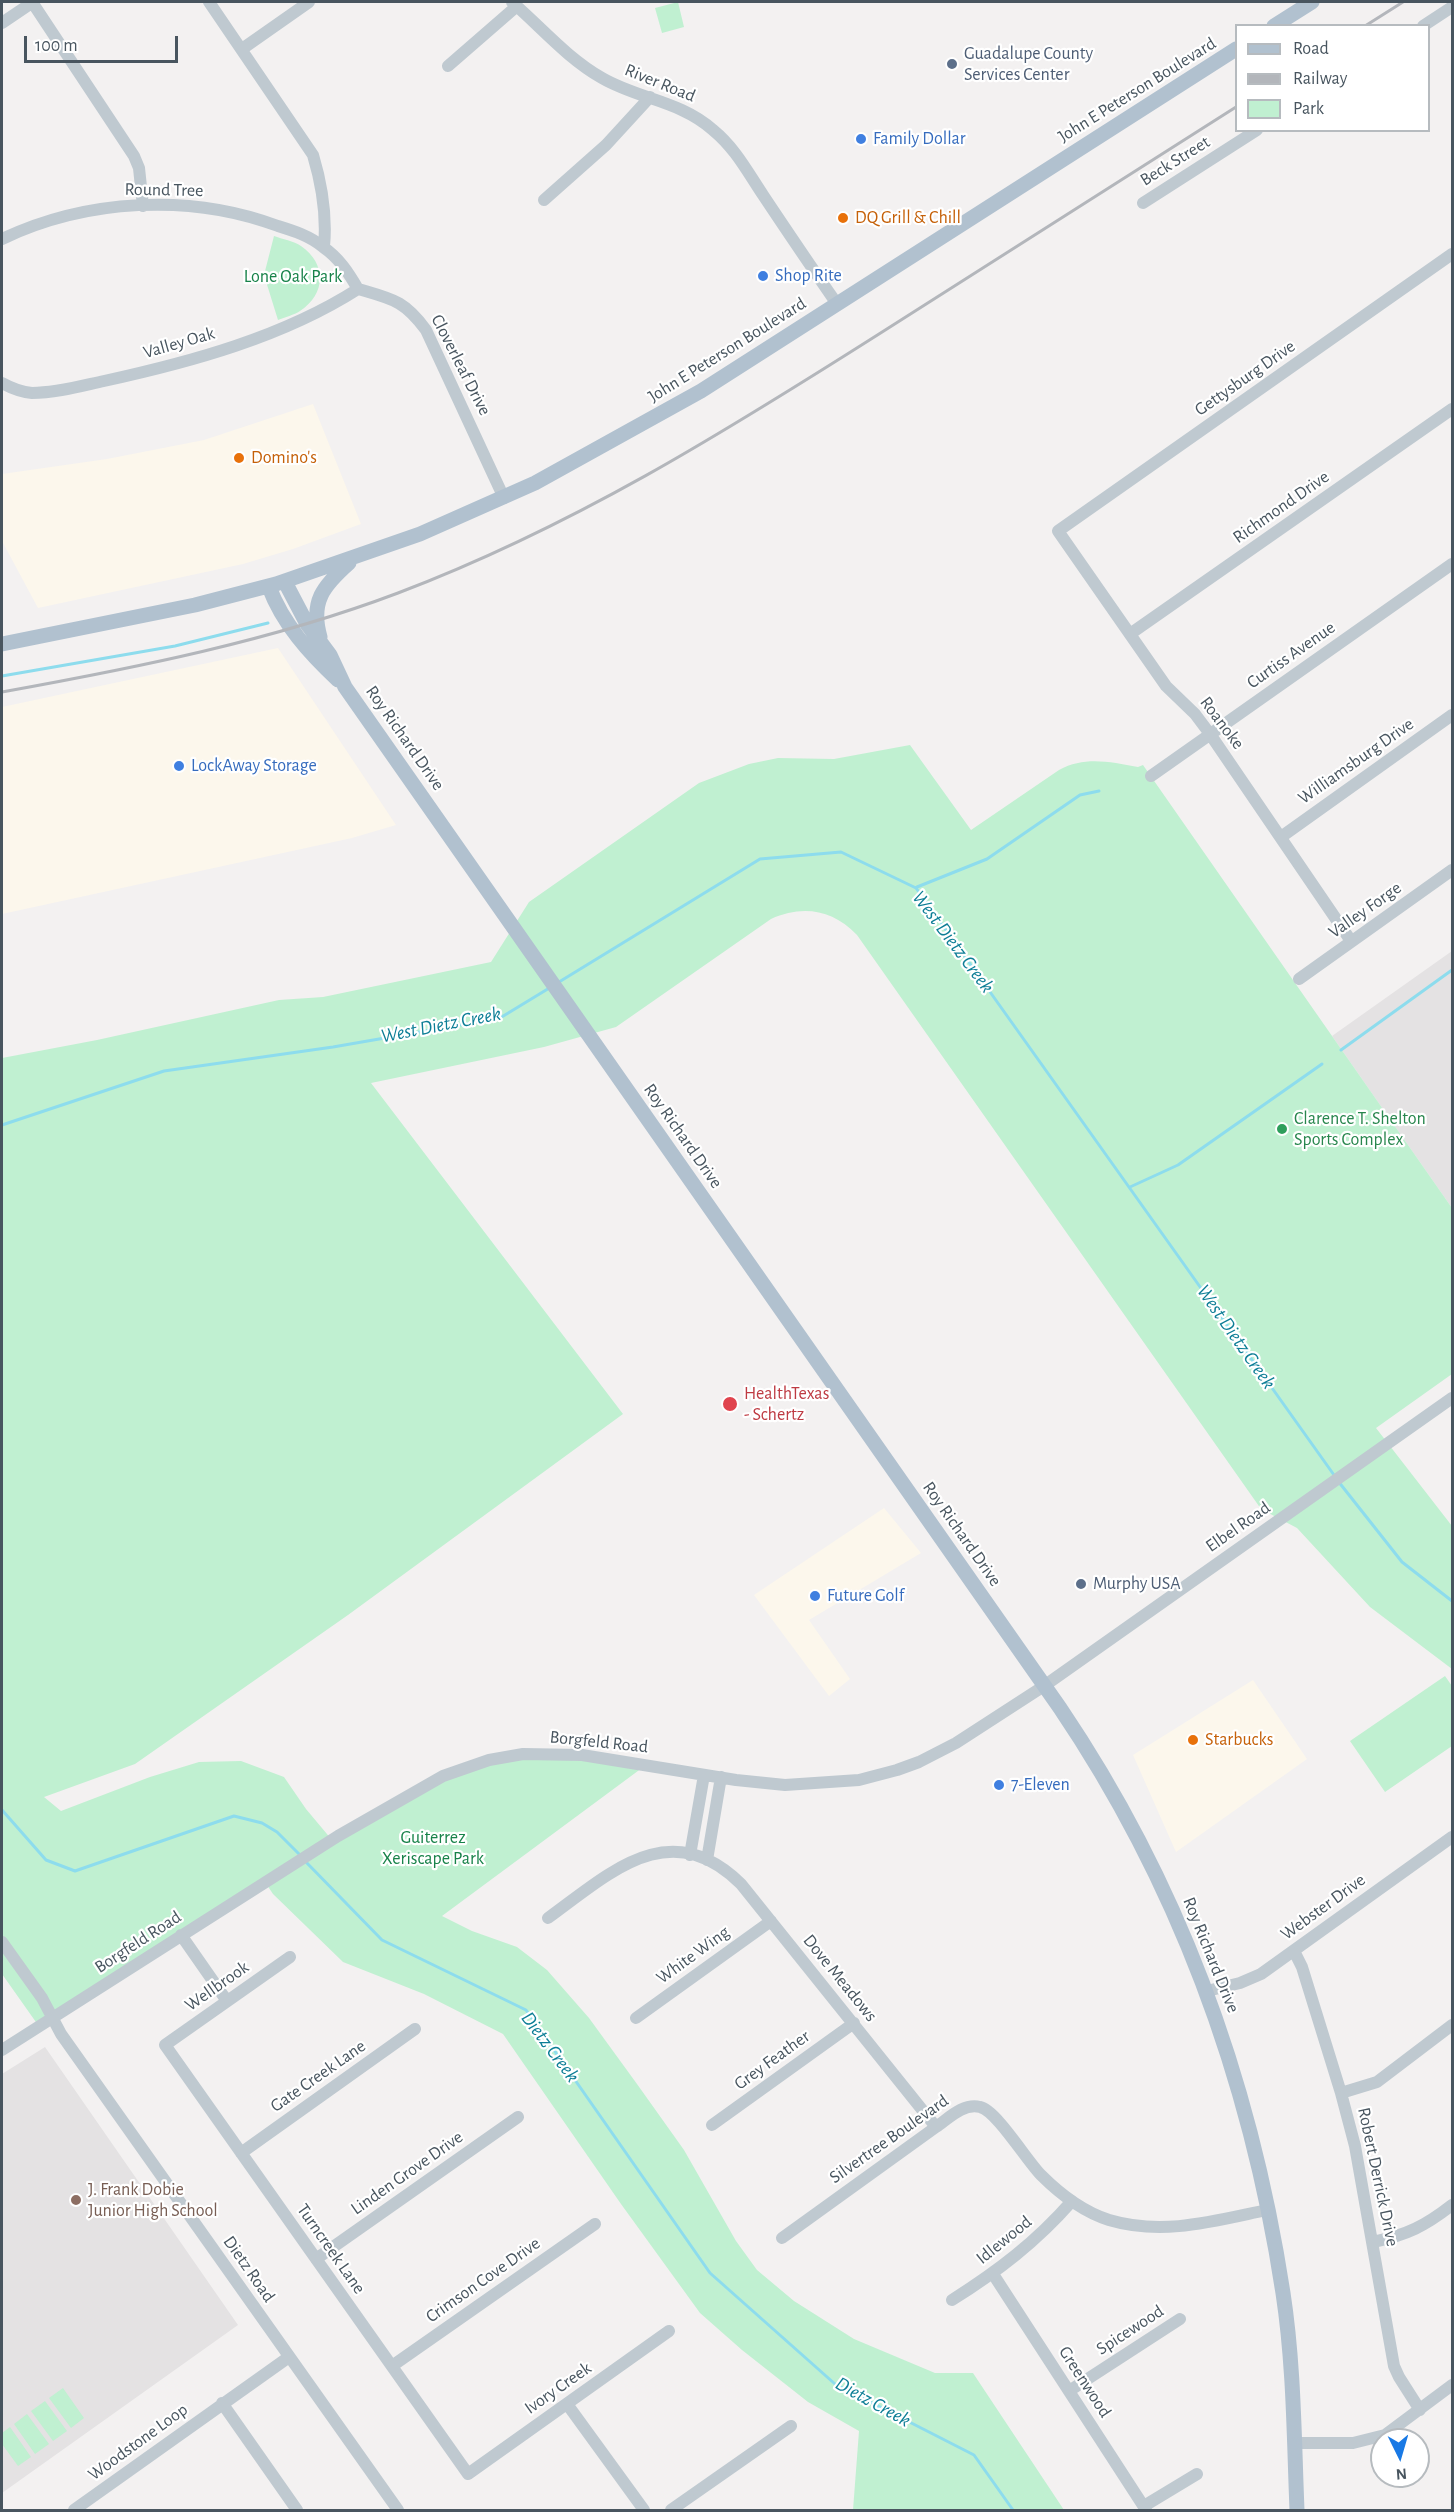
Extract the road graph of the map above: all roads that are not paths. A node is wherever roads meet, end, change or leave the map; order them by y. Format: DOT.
graph roads {
  1 [pos="32,2"];
  2 [pos="209,2"];
  3 [pos="309,2"];
  4 [pos="1312,2"];
  5 [pos="515,4"];
  6 [pos="1452,7"];
  7 [pos="2,23"];
  8 [pos="1277,24"];
  9 [pos="1426,24"];
  10 [pos="242,49"];
  11 [pos="1235,50"];
  12 [pos="448,66"];
  13 [pos="650,97"];
  14 [pos="1254,132"];
  15 [pos="544,200"];
  16 [pos="1143,203"];
  17 [pos="143,206"];
  18 [pos="2,239"];
  19 [pos="324,247"];
  20 [pos="1452,254"];
  21 [pos="358,289"];
  22 [pos="837,304"];
  23 [pos="2,383"];
  24 [pos="1452,410"];
  25 [pos="504,498"];
  26 [pos="1059,531"];
  27 [pos="355,558"];
  28 [pos="1452,564"];
  29 [pos="285,582"];
  30 [pos="269,587"];
  31 [pos="1130,634"];
  32 [pos="321,640"];
  33 [pos="2,644"];
  34 [pos="345,687"];
  35 [pos="1452,715"];
  36 [pos="1210,734"];
  37 [pos="1151,776"];
  38 [pos="1281,837"];
  39 [pos="1452,870"];
  40 [pos="1351,941"];
  41 [pos="1299,980"];
  42 [pos="1452,1398"];
  43 [pos="1044,1686"];
  44 [pos="704,1775"];
  45 [pos="721,1778"];
  46 [pos="1452,1837"];
  47 [pos="698,1857"];
  48 [pos="548,1918"];
  49 [pos="771,1921"];
  50 [pos="181,1935"];
  51 [pos="2,1942"];
  52 [pos="1294,1951"];
  53 [pos="290,1957"];
  54 [pos="1207,1991"];
  55 [pos="227,2001"];
  56 [pos="52,2018"];
  57 [pos="636,2018"];
  58 [pos="854,2024"];
  59 [pos="1452,2025"];
  60 [pos="415,2029"];
  61 [pos="165,2045"];
  62 [pos="2,2050"];
  63 [pos="1341,2093"];
  64 [pos="518,2117"];
  65 [pos="712,2126"];
  66 [pos="936,2127"];
  67 [pos="241,2153"];
  68 [pos="1072,2200"];
  69 [pos="1452,2205"];
  70 [pos="1267,2210"];
  71 [pos="595,2224"];
  72 [pos="782,2238"];
  73 [pos="1374,2241"];
  74 [pos="316,2259"];
  75 [pos="993,2274"];
  76 [pos="952,2300"];
  77 [pos="1180,2319"];
  78 [pos="669,2331"];
  79 [pos="289,2357"];
  80 [pos="392,2366"];
  81 [pos="1452,2385"];
  82 [pos="1069,2391"];
  83 [pos="222,2403"];
  84 [pos="567,2404"];
  85 [pos="1420,2410"];
  86 [pos="790,2426"];
  87 [pos="1295,2443"];
  88 [pos="468,2474"];
  89 [pos="1197,2474"];
  90 [pos="1145,2509"];
  91 [pos="74,2511"];
  92 [pos="297,2511"];
  93 [pos="398,2511"];
  94 [pos="644,2511"];
  95 [pos="670,2511"];
  96 [pos="1297,2511"];
  1 -- 7 [label="street"];
  1 -- 17 [label="street"];
  2 -- 10 [label="street"];
  3 -- 10 [label="street"];
  4 -- 8 [label="main road"];
  5 -- 12 [label="street"];
  5 -- 13 [label="street, River Road"];
  6 -- 9 [label="street"];
  10 -- 19 [label="street"];
  11 -- 22 [label="main road, John E Peterson Boulevard"];
  13 -- 15 [label="street"];
  13 -- 22 [label="street, River Road"];
  14 -- 16 [label="street, Beck Street"];
  17 -- 18 [label="street, Round Tree"];
  17 -- 19 [label="street, Round Tree"];
  19 -- 21 [label="street"];
  20 -- 26 [label="street, Gettysburg Drive"];
  21 -- 23 [label="street, Valley Oak"];
  21 -- 25 [label="street, Cloverleaf Drive"];
  22 -- 25 [label="main road, John E Peterson Boulevard"];
  24 -- 31 [label="street, Richmond Drive"];
  25 -- 27 [label="main road, John E Peterson Boulevard"];
  26 -- 31 [label="street, Roanoke"];
  27 -- 29 [label="main road, John E Peterson Boulevard"];
  27 -- 32 [label="main road"];
  28 -- 36 [label="street, Curtiss Avenue"];
  29 -- 30 [label="main road, John E Peterson Boulevard"];
  29 -- 32 [label="main road, Roy Richard Drive"];
  30 -- 33 [label="main road, John E Peterson Boulevard"];
  30 -- 34 [label="main road, Roy Richard Drive"];
  31 -- 36 [label="street, Roanoke"];
  32 -- 34 [label="main road, Roy Richard Drive"];
  34 -- 43 [label="main road, Roy Richard Drive"];
  35 -- 38 [label="street, Williamsburg Drive"];
  36 -- 37 [label="street, Curtiss Avenue"];
  36 -- 38 [label="street, Roanoke"];
  38 -- 40 [label="street, Roanoke"];
  39 -- 40 [label="street, Valley Forge"];
  40 -- 41 [label="street, Valley Forge"];
  42 -- 43 [label="street, Elbel Road"];
  43 -- 45 [label="street, Borgfeld Road"];
  43 -- 54 [label="main road, Roy Richard Drive"];
  44 -- 45 [label="street, Borgfeld Road"];
  44 -- 47 [label="street"];
  44 -- 50 [label="street, Borgfeld Road"];
  45 -- 47 [label="street"];
  46 -- 52 [label="street, Webster Drive"];
  47 -- 48 [label="street"];
  47 -- 49 [label="street, Dove Meadows"];
  49 -- 57 [label="street, White Wing"];
  49 -- 58 [label="street, Dove Meadows"];
  50 -- 55 [label="street"];
  50 -- 56 [label="street, Borgfeld Road"];
  51 -- 56 [label="street, Dietz Road"];
  52 -- 54 [label="street, Webster Drive"];
  52 -- 63 [label="street, Robert Derrick Drive"];
  53 -- 55 [label="street, Wellbrook"];
  54 -- 70 [label="main road, Roy Richard Drive"];
  55 -- 61 [label="street, Wellbrook"];
  56 -- 62 [label="street, Borgfeld Road"];
  56 -- 79 [label="street, Dietz Road"];
  58 -- 65 [label="street, Grey Feather"];
  58 -- 66 [label="street, Dove Meadows"];
  59 -- 63 [label="street"];
  60 -- 67 [label="street, Gate Creek Lane"];
  61 -- 67 [label="street, Turncreek Lane"];
  63 -- 73 [label="street, Robert Derrick Drive"];
  64 -- 74 [label="street, Linden Grove Drive"];
  66 -- 68 [label="street, Silvertree Boulevard"];
  66 -- 72 [label="street, Silvertree Boulevard"];
  67 -- 74 [label="street, Turncreek Lane"];
  68 -- 70 [label="street, Silvertree Boulevard"];
  68 -- 75 [label="street, Idlewood"];
  69 -- 73 [label="street"];
  70 -- 87 [label="main road, Roy Richard Drive"];
  71 -- 80 [label="street, Crimson Cove Drive"];
  73 -- 85 [label="street, Robert Derrick Drive"];
  74 -- 80 [label="street, Turncreek Lane"];
  75 -- 76 [label="street, Idlewood"];
  75 -- 82 [label="street, Greenwood"];
  77 -- 82 [label="street, Spicewood"];
  78 -- 84 [label="street, Ivory Creek"];
  79 -- 83 [label="street, Woodstone Loop"];
  79 -- 93 [label="street, Dietz Road"];
  80 -- 88 [label="street, Turncreek Lane"];
  81 -- 85 [label="street"];
  82 -- 90 [label="street, Greenwood"];
  83 -- 91 [label="street, Woodstone Loop"];
  83 -- 92 [label="street"];
  84 -- 88 [label="street, Ivory Creek"];
  84 -- 94 [label="street"];
  85 -- 87 [label="street"];
  86 -- 95 [label="street"];
  87 -- 96 [label="main road, Roy Richard Drive"];
  89 -- 90 [label="street"];
}
